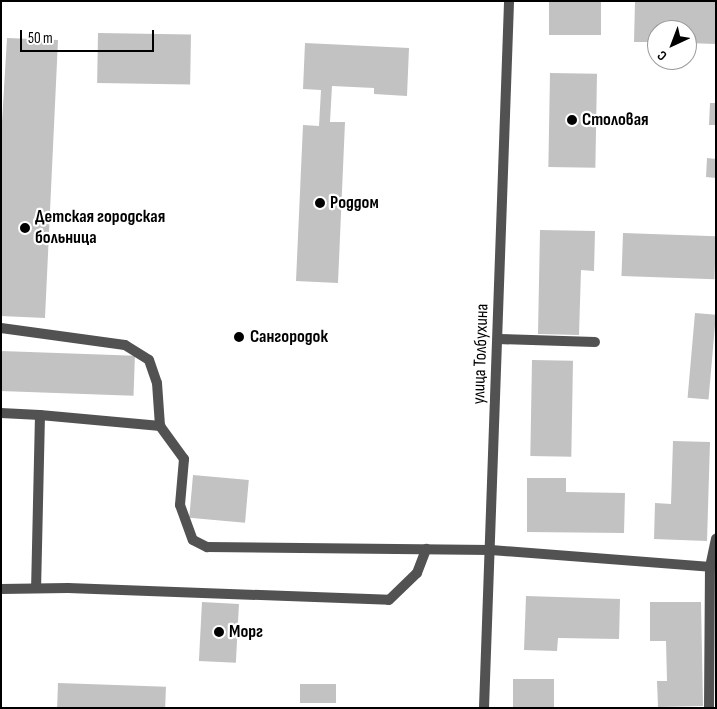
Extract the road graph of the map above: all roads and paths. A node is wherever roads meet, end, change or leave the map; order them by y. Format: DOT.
graph roads {
  1 [pos="509,1"];
  2 [pos="1,328"];
  3 [pos="498,339"];
  4 [pos="595,342"];
  5 [pos="1,414"];
  6 [pos="40,415"];
  7 [pos="160,426"];
  8 [pos="716,539"];
  9 [pos="426,549"];
  10 [pos="491,550"];
  11 [pos="710,567"];
  12 [pos="36,588"];
  13 [pos="1,589"];
  14 [pos="484,708"];
  15 [pos="709,708"];
  1 -- 3 [label="street, улица Толбухина"];
  2 -- 7 [label="street"];
  3 -- 4 [label="street"];
  3 -- 10 [label="street, улица Толбухина"];
  5 -- 6 [label="street"];
  6 -- 7 [label="street"];
  6 -- 12 [label="street"];
  7 -- 9 [label="street"];
  8 -- 11 [label="street"];
  9 -- 10 [label="street"];
  9 -- 12 [label="street"];
  10 -- 11 [label="street"];
  10 -- 14 [label="street, улица Толбухина"];
  11 -- 15 [label="street"];
  12 -- 13 [label="street"];
}
